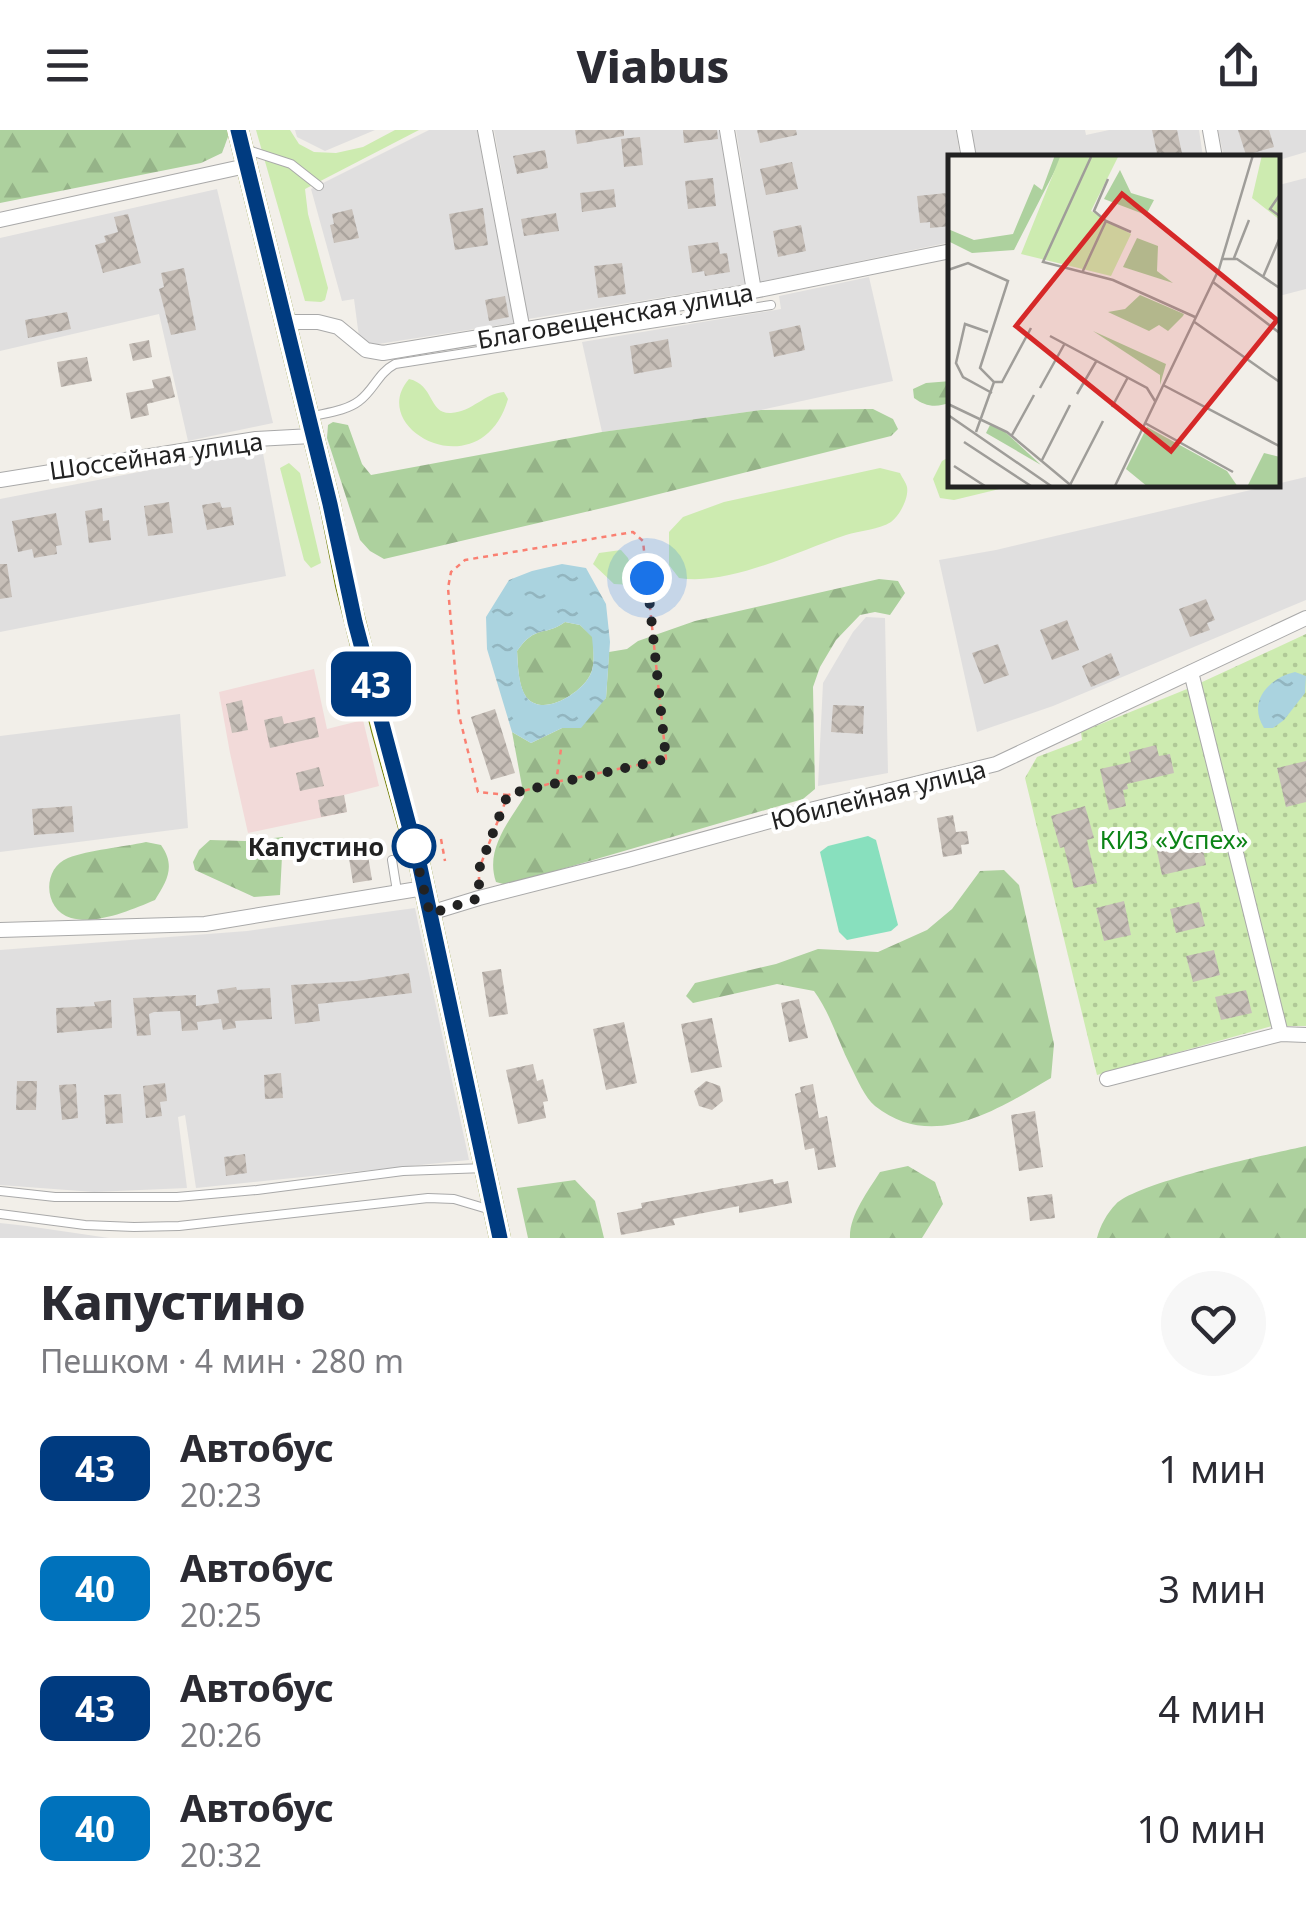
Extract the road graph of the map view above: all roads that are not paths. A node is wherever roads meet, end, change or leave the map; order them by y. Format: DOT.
graph roads {
  1 [pos="485,130"];
  2 [pos="728,130"];
  3 [pos="964,130"];
  4 [pos="1210,130"];
  5 [pos="242,148"];
  6 [pos="968,155"];
  7 [pos="1215,155"];
  8 [pos="319,186"];
  9 [pos="0,220"];
  10 [pos="948,252"];
  11 [pos="754,291"];
  12 [pos="771,306"];
  13 [pos="286,322"];
  14 [pos="522,331"];
  15 [pos="310,426"];
  16 [pos="0,480"];
  17 [pos="1306,618"];
  18 [pos="1191,672"];
  19 [pos="392,860"];
  20 [pos="424,888"];
  21 [pos="397,891"];
  22 [pos="430,914"];
  23 [pos="0,930"];
  24 [pos="1281,1034"];
  25 [pos="1306,1035"];
  26 [pos="1107,1079"];
  27 [pos="486,1156"];
  28 [pos="0,1191"];
  29 [pos="494,1211"];
  30 [pos="0,1214"];
  31 [pos="500,1238"];
  1 -- 14 [label="street"];
  2 -- 11 [label="street"];
  3 -- 6 [label="street"];
  4 -- 7 [label="street"];
  5 -- 8 [label="lane"];
  5 -- 9 [label="street"];
  5 -- 13 [label="main road"];
  10 -- 11 [label="street, Благовещенская улица"];
  11 -- 14 [label="street, Благовещенская улица"];
  12 -- 15 [label="lane"];
  13 -- 14 [label="street, Благовещенская улица"];
  13 -- 15 [label="main road"];
  15 -- 16 [label="street, Шоссейная улица"];
  15 -- 20 [label="main road"];
  17 -- 18 [label="street, Юбилейная улица"];
  18 -- 22 [label="street, Юбилейная улица"];
  18 -- 24 [label="street"];
  19 -- 21 [label="lane"];
  20 -- 21 [label="street"];
  20 -- 22 [label="main road"];
  21 -- 23 [label="street"];
  22 -- 27 [label="main road"];
  24 -- 25 [label="street"];
  24 -- 26 [label="street"];
  27 -- 28 [label="lane"];
  27 -- 29 [label="main road"];
  29 -- 30 [label="lane"];
  29 -- 31 [label="main road"];
}
